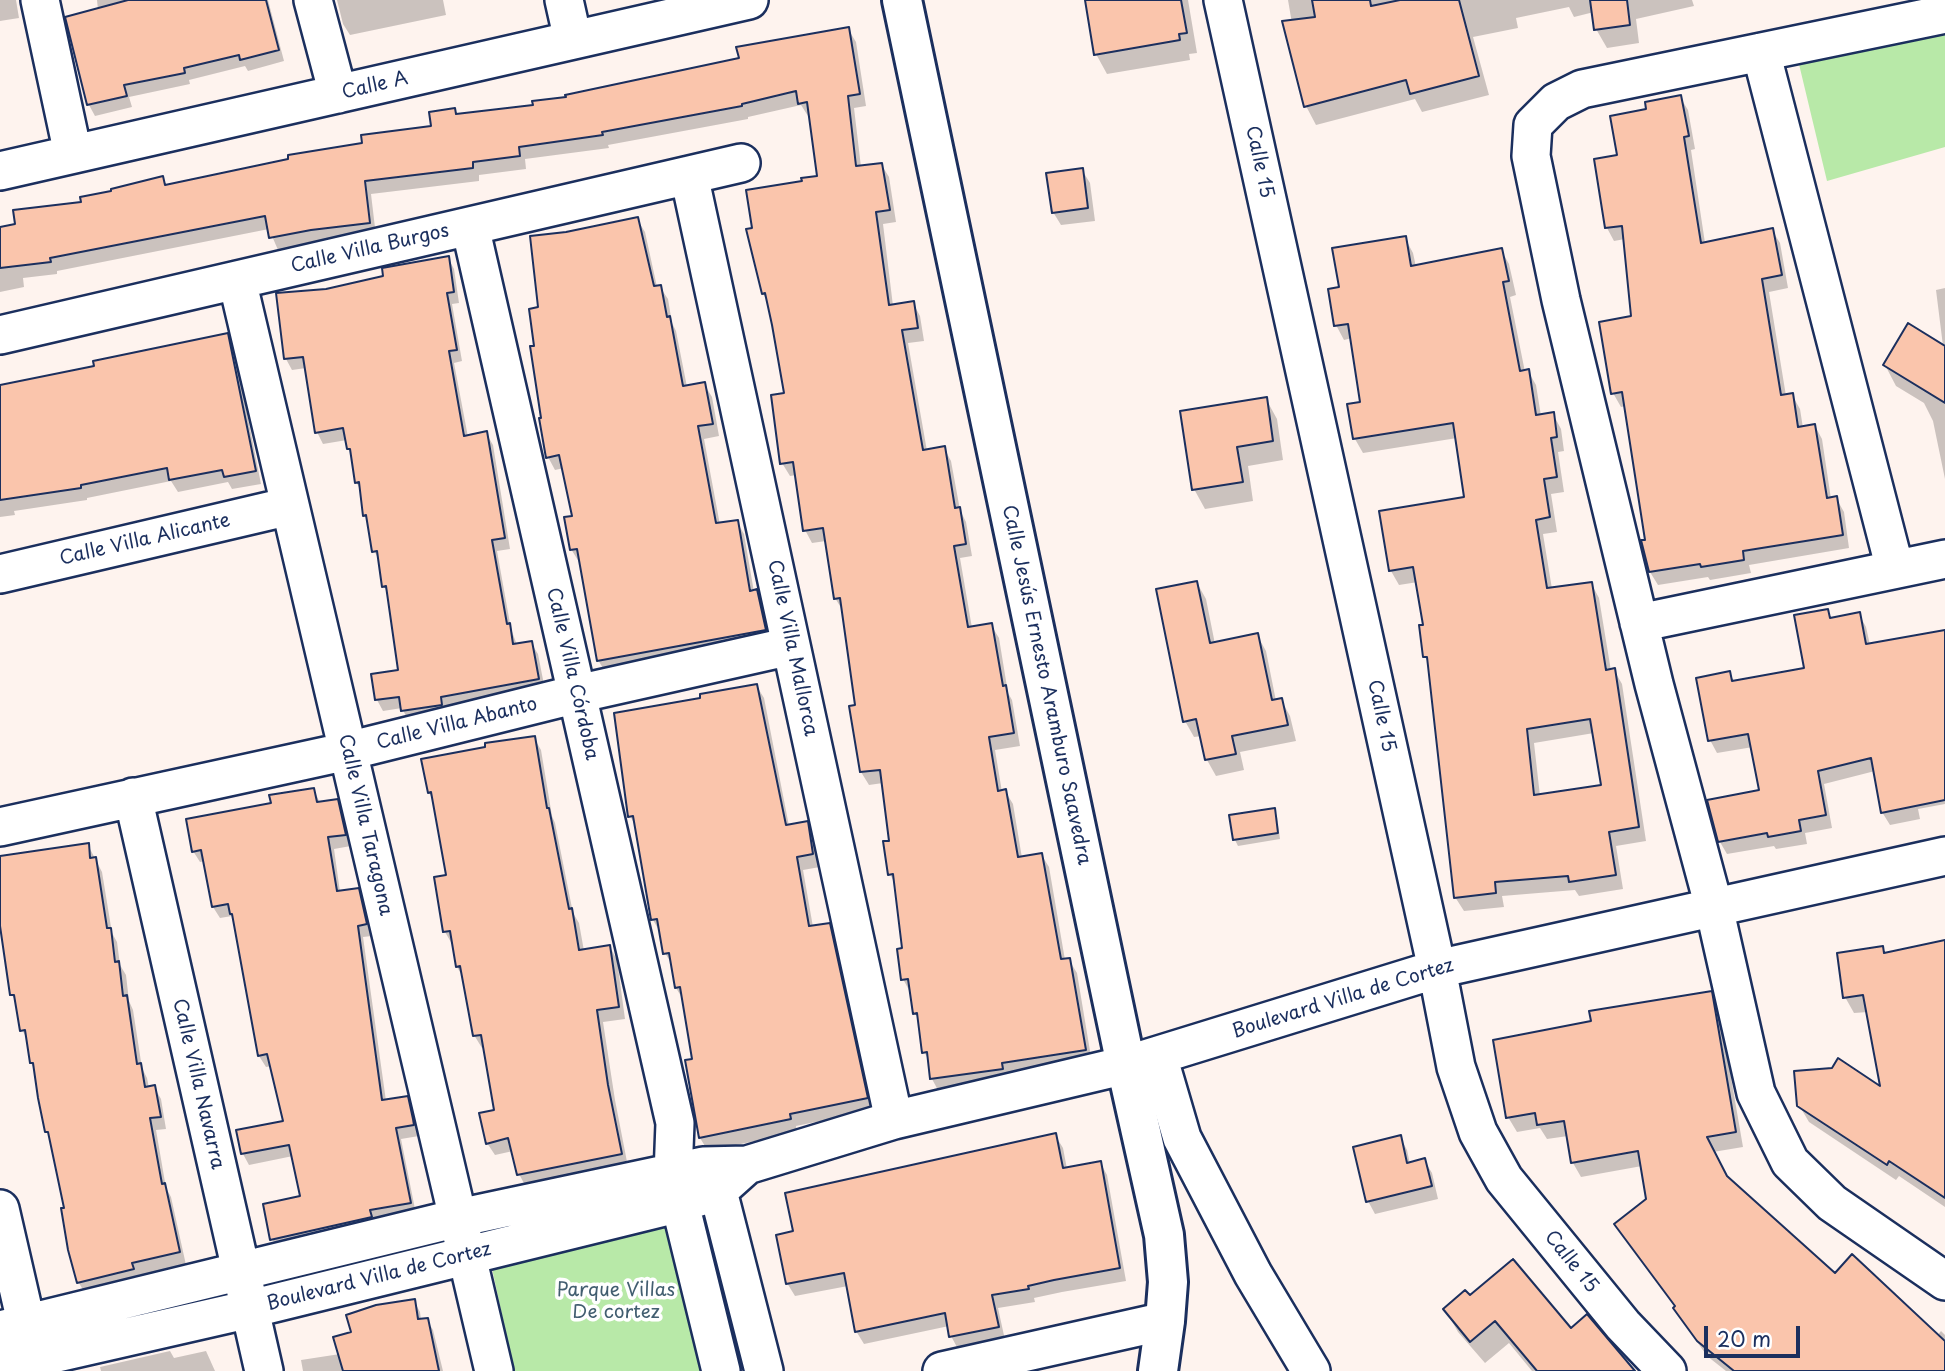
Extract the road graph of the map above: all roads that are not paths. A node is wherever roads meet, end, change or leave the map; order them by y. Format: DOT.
graph roads {
  1 [pos="40,0"];
  2 [pos="313,0"];
  3 [pos="564,0"];
  4 [pos="749,0"];
  5 [pos="902,0"];
  6 [pos="1223,0"];
  7 [pos="1874,13"];
  8 [pos="1945,14"];
  9 [pos="573,40"];
  10 [pos="1761,52"];
  11 [pos="338,94"];
  12 [pos="73,154"];
  13 [pos="741,163"];
  14 [pos="0,171"];
  15 [pos="689,176"];
  16 [pos="470,226"];
  17 [pos="237,280"];
  18 [pos="0,335"];
  19 [pos="290,506"];
  20 [pos="1945,558"];
  21 [pos="1895,569"];
  22 [pos="0,574"];
  23 [pos="1639,623"];
  24 [pos="791,646"];
  25 [pos="577,694"];
  26 [pos="348,751"];
  27 [pos="132,797"];
  28 [pos="0,827"];
  29 [pos="1945,856"];
  30 [pos="1714,907"];
  31 [pos="1437,969"];
  32 [pos="1142,1060"];
  33 [pos="894,1120"];
  34 [pos="694,1184"];
  35 [pos="0,1209"];
  36 [pos="458,1218"];
  37 [pos="467,1256"];
  38 [pos="241,1270"];
  39 [pos="1945,1281"];
  40 [pos="250,1309"];
  41 [pos="1165,1321"];
  42 [pos="13,1327"];
  43 [pos="24,1365"];
  44 [pos="264,1371"];
  45 [pos="494,1371"];
  46 [pos="721,1371"];
  47 [pos="764,1371"];
  48 [pos="942,1371"];
  49 [pos="1158,1371"];
  50 [pos="1311,1371"];
  51 [pos="1667,1371"];
  1 -- 12 [label="street"];
  2 -- 11 [label="street"];
  3 -- 9 [label="street"];
  4 -- 9 [label="street, Calle A"];
  5 -- 32 [label="street, Calle Jesús Ernesto Aramburo Saavedra"];
  6 -- 31 [label="street, Calle 15"];
  7 -- 8 [label="street"];
  7 -- 10 [label="street"];
  9 -- 11 [label="street, Calle A"];
  10 -- 21 [label="street"];
  10 -- 23 [label="street"];
  11 -- 12 [label="street, Calle A"];
  12 -- 14 [label="street, Calle A"];
  13 -- 15 [label="street, Calle Villa Burgos"];
  15 -- 16 [label="street, Calle Villa Burgos"];
  15 -- 24 [label="street, Calle Villa Mallorca"];
  16 -- 17 [label="street, Calle Villa Burgos"];
  16 -- 25 [label="street, Calle Villa Córdoba"];
  17 -- 18 [label="street, Calle Villa Burgos"];
  17 -- 19 [label="street, Calle Villa Taragona"];
  19 -- 22 [label="street, Calle Villa Alicante"];
  19 -- 26 [label="street, Calle Villa Taragona"];
  20 -- 21 [label="street"];
  21 -- 23 [label="street"];
  23 -- 30 [label="street"];
  24 -- 25 [label="street, Calle Villa Abanto"];
  24 -- 33 [label="street, Calle Villa Mallorca"];
  25 -- 26 [label="street, Calle Villa Abanto"];
  25 -- 34 [label="street, Calle Villa Córdoba"];
  26 -- 27 [label="street, Calle Villa Abanto"];
  26 -- 36 [label="street, Calle Villa Taragona"];
  27 -- 28 [label="street, Calle Villa Abanto"];
  27 -- 38 [label="street, Calle Villa Navarra"];
  29 -- 30 [label="street, Boulevard Villa de Cortez"];
  30 -- 31 [label="street, Boulevard Villa de Cortez"];
  30 -- 39 [label="street"];
  31 -- 32 [label="street, Boulevard Villa de Cortez"];
  31 -- 51 [label="street, Calle 15"];
  32 -- 33 [label="street, Boulevard Villa de Cortez"];
  32 -- 41 [label="street, Calle Jesús Ernesto Aramburo Saavedra"];
  32 -- 50 [label="street"];
  33 -- 34 [label="street, Boulevard Villa de Cortez"];
  34 -- 36 [label="street, Boulevard Villa de Cortez"];
  34 -- 37 [label="street, Boulevard Villa de Cortez"];
  34 -- 46 [label="street"];
  34 -- 47 [label="street"];
  35 -- 42 [label="street"];
  36 -- 37 [label="street, Calle Villa Taragona"];
  36 -- 38 [label="street, Boulevard Villa de Cortez"];
  37 -- 40 [label="street, Boulevard Villa de Cortez"];
  37 -- 45 [label="street, Calle Villa Taragona"];
  38 -- 40 [label="street, Calle Villa Navarra"];
  38 -- 42 [label="street, Boulevard Villa de Cortez"];
  40 -- 43 [label="street, Boulevard Villa de Cortez"];
  40 -- 44 [label="street, Calle Villa Navarra"];
  41 -- 48 [label="street"];
  41 -- 49 [label="street, Calle Jesús Ernesto Aramburo Saavedra"];
  42 -- 43 [label="street"];
}
